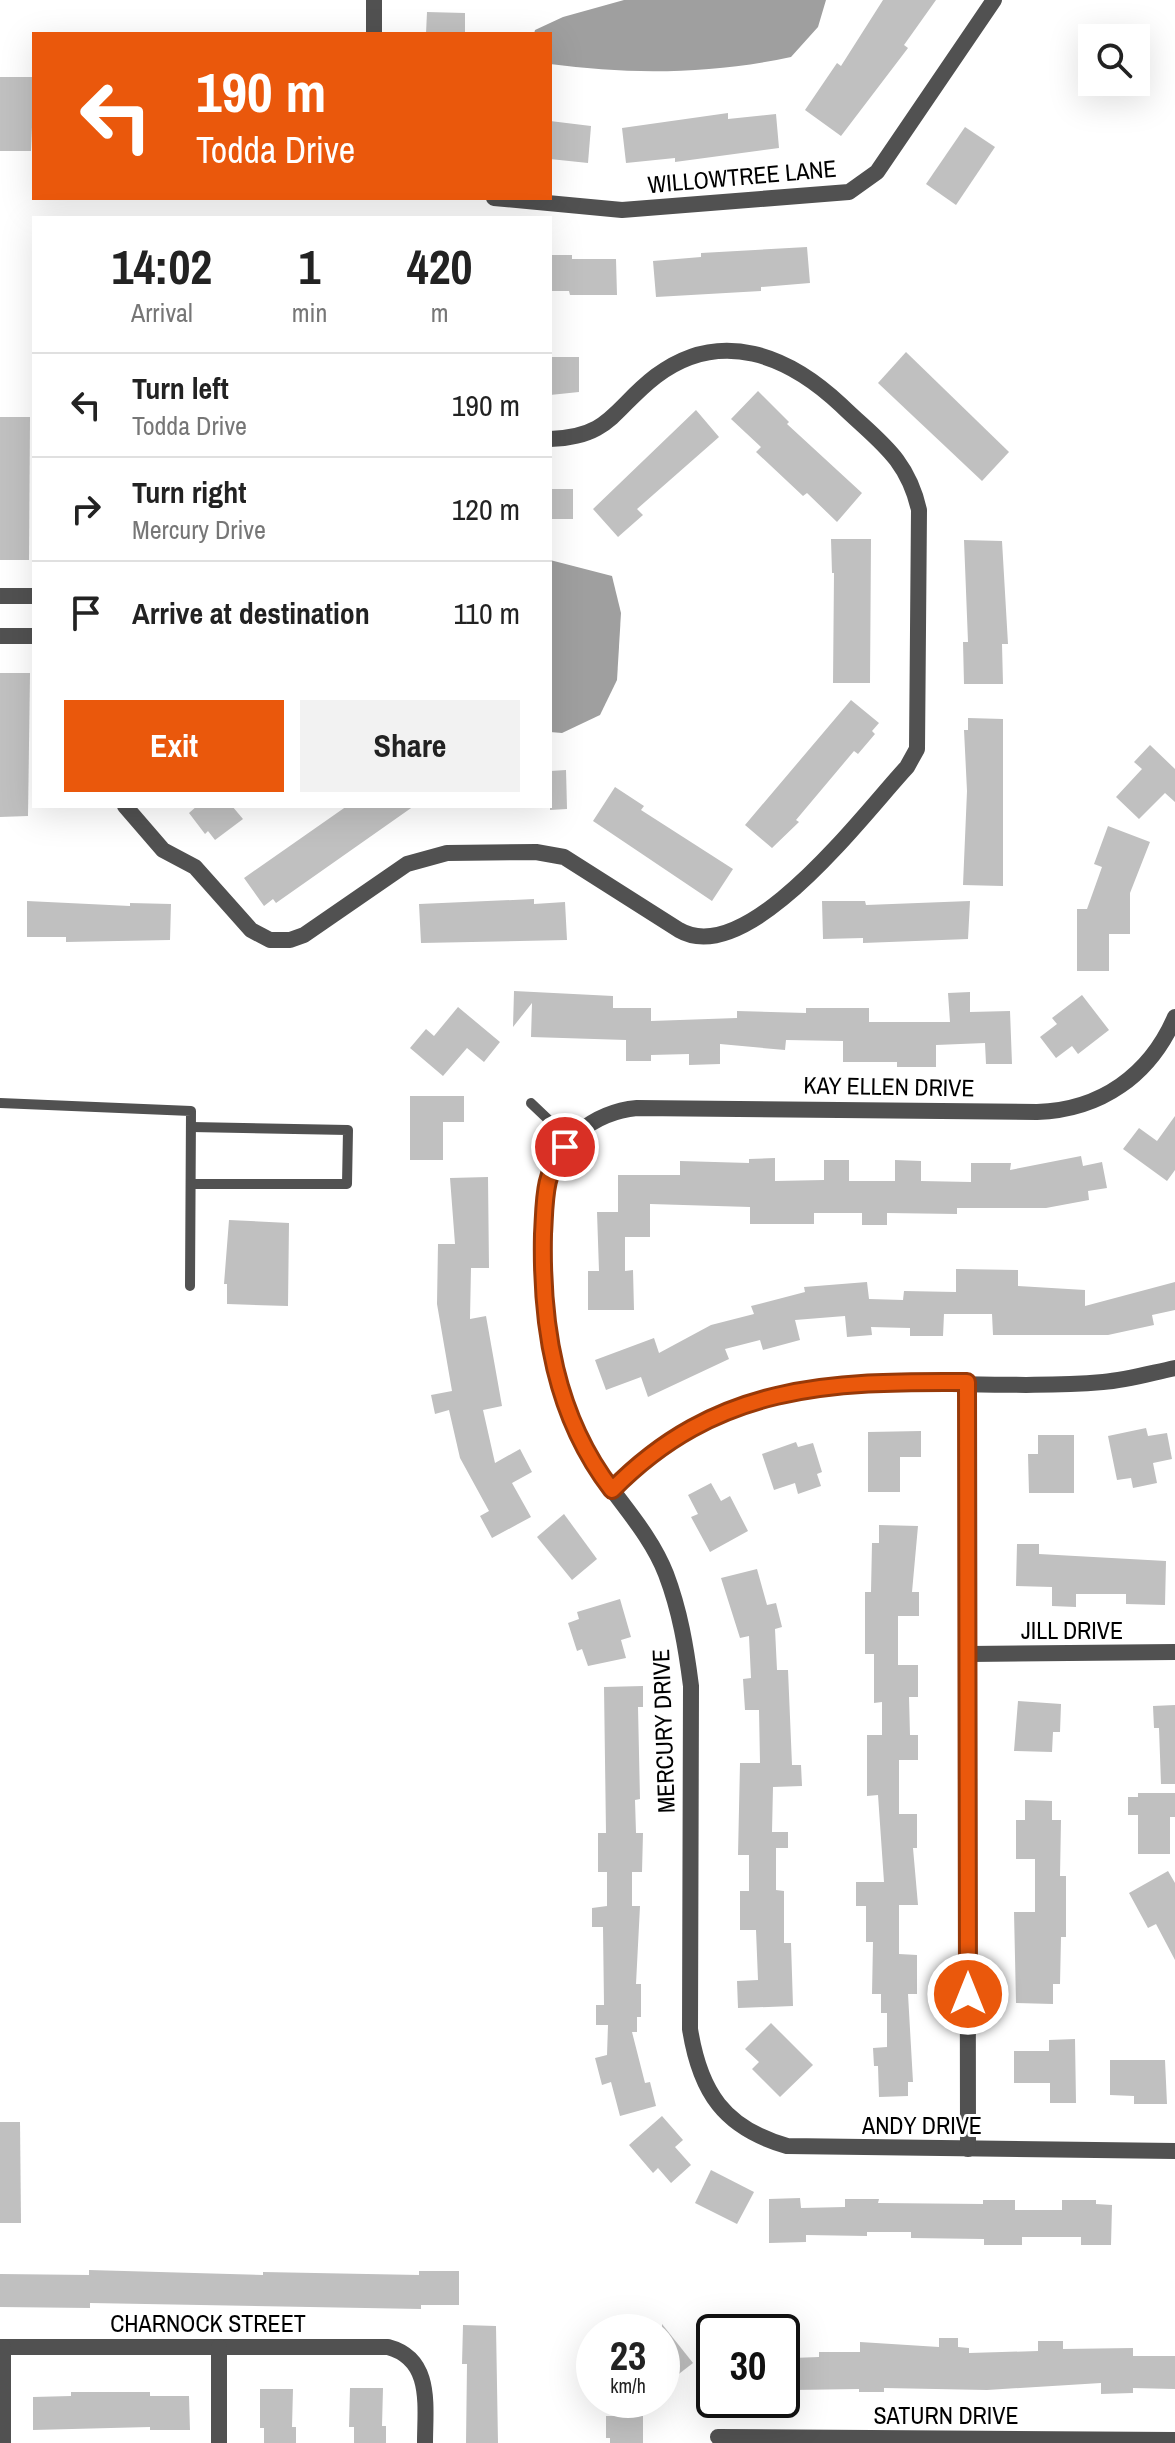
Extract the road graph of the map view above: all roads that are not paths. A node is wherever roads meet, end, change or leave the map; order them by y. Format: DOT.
graph roads {
  1 [pos="374,0"];
  2 [pos="994,0"];
  3 [pos="374,32"];
  4 [pos="517,200"];
  5 [pos="552,439"];
  6 [pos="0,596"];
  7 [pos="32,596"];
  8 [pos="0,636"];
  9 [pos="32,636"];
  10 [pos="127,808"];
  11 [pos="1175,1017"];
  12 [pos="1170,1041"];
  13 [pos="0,1103"];
  14 [pos="531,1103"];
  15 [pos="191,1127"];
  16 [pos="571,1141"];
  17 [pos="191,1184"];
  18 [pos="190,1286"];
  19 [pos="1175,1368"];
  20 [pos="967,1382"];
  21 [pos="612,1490"];
  22 [pos="1175,1652"];
  23 [pos="969,1654"];
  24 [pos="699,2073"];
  25 [pos="968,2149"];
  26 [pos="1175,2151"];
  27 [pos="2,2347"];
  28 [pos="219,2347"];
  29 [pos="718,2437"];
  30 [pos="1175,2440"];
  31 [pos="3,2443"];
  32 [pos="219,2443"];
  33 [pos="425,2443"];
  1 -- 3 [label="street"];
  2 -- 4 [label="street, WILLOWTREE LANE"];
  5 -- 10 [label="street"];
  6 -- 7 [label="street"];
  8 -- 9 [label="street"];
  11 -- 12 [label="street, KAY ELLEN DRIVE"];
  12 -- 16 [label="street, KAY ELLEN DRIVE"];
  13 -- 15 [label="lane"];
  14 -- 16 [label="lane"];
  15 -- 17 [label="lane"];
  15 -- 17 [label="lane"];
  16 -- 21 [label="street, MERCURY DRIVE"];
  17 -- 18 [label="lane"];
  19 -- 20 [label="street"];
  20 -- 21 [label="street"];
  20 -- 23 [label="street"];
  21 -- 24 [label="street, MERCURY DRIVE"];
  22 -- 23 [label="street, JILL DRIVE"];
  23 -- 25 [label="street"];
  24 -- 25 [label="street, ANDY DRIVE"];
  25 -- 26 [label="street, ANDY DRIVE"];
  27 -- 28 [label="street, CHARNOCK STREET"];
  27 -- 31 [label="street"];
  28 -- 32 [label="street"];
  28 -- 33 [label="street, CHARNOCK STREET"];
  29 -- 30 [label="street, SATURN DRIVE"];
}
